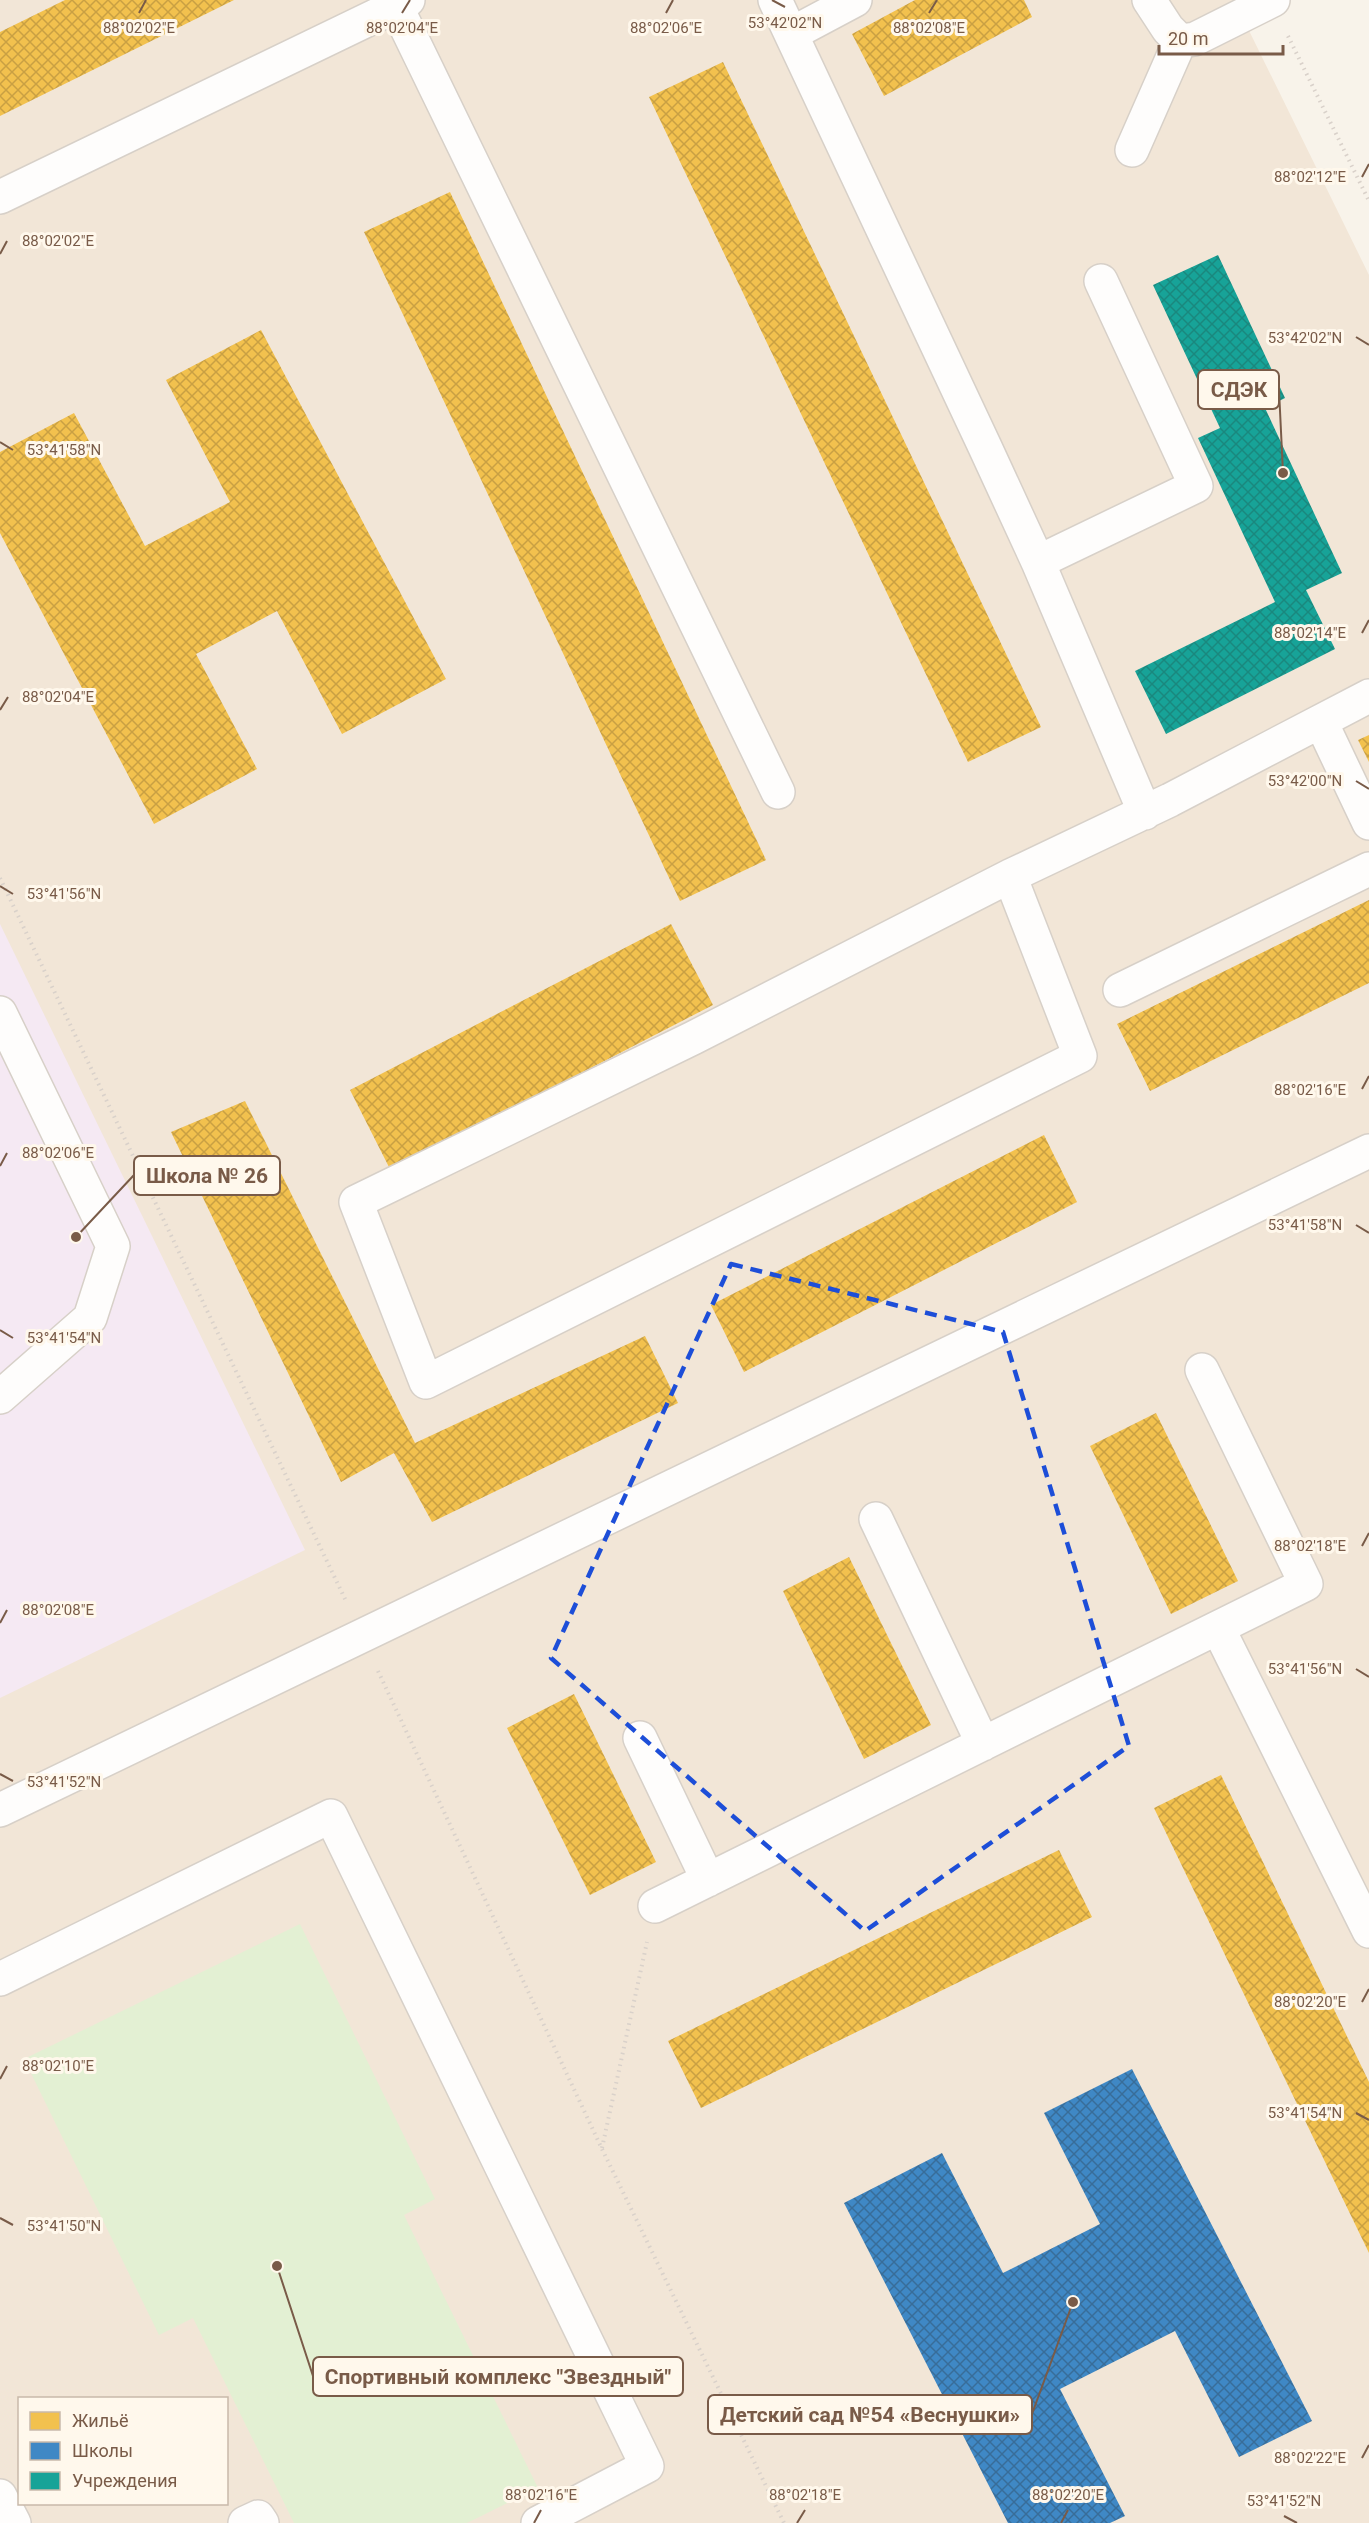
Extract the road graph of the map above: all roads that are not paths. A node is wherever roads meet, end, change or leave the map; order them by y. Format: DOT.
graph roads {
  1 [pos="775,0"];
  2 [pos="855,0"];
  3 [pos="1149,0"];
  4 [pos="1272,1"];
  5 [pos="399,2"];
  6 [pos="793,33"];
  7 [pos="1180,41"];
  8 [pos="1132,150"];
  9 [pos="0,197"];
  10 [pos="1101,281"];
  11 [pos="1038,562"];
  12 [pos="1369,696"];
  13 [pos="1321,722"];
  14 [pos="778,792"];
  15 [pos="1145,813"];
  16 [pos="1369,823"];
  17 [pos="1369,869"];
  18 [pos="1010,876"];
  19 [pos="1120,990"];
  20 [pos="0,1013"];
  21 [pos="1369,1151"];
  22 [pos="1202,1371"];
  23 [pos="0,1396"];
  24 [pos="876,1520"];
  25 [pos="1218,1628"];
  26 [pos="640,1738"];
  27 [pos="983,1744"];
  28 [pos="0,1810"];
  29 [pos="708,1880"];
  30 [pos="655,1906"];
  31 [pos="1369,1931"];
  32 [pos="0,1979"];
  33 [pos="0,2496"];
  34 [pos="14,2523"];
  35 [pos="245,2523"];
  36 [pos="262,2523"];
  37 [pos="538,2523"];
  1 -- 6 [label="street"];
  2 -- 6 [label="street"];
  3 -- 7 [label="street"];
  4 -- 7 [label="street"];
  5 -- 9 [label="street"];
  5 -- 14 [label="street"];
  6 -- 11 [label="street"];
  7 -- 8 [label="street"];
  10 -- 11 [label="street"];
  11 -- 15 [label="street"];
  12 -- 13 [label="street"];
  13 -- 15 [label="street"];
  13 -- 16 [label="street"];
  15 -- 18 [label="street"];
  17 -- 19 [label="street"];
  18 -- 18 [label="street"];
  20 -- 23 [label="street"];
  21 -- 28 [label="street"];
  22 -- 25 [label="street"];
  24 -- 27 [label="street"];
  25 -- 27 [label="street"];
  25 -- 31 [label="street"];
  26 -- 29 [label="street"];
  27 -- 29 [label="street"];
  29 -- 30 [label="street"];
  32 -- 37 [label="street"];
  33 -- 34 [label="street"];
  35 -- 36 [label="street"];
}
